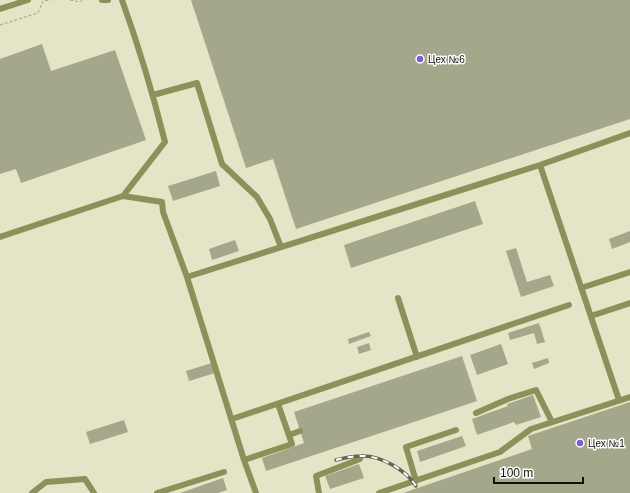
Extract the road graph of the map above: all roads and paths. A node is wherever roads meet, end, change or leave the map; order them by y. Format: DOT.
graph roads {
  1 [pos="28,0"];
  2 [pos="51,0"];
  3 [pos="70,0"];
  4 [pos="82,0"];
  5 [pos="102,0"];
  6 [pos="108,0"];
  7 [pos="122,0"];
  8 [pos="0,9"];
  9 [pos="0,25"];
  10 [pos="153,95"];
  11 [pos="630,133"];
  12 [pos="540,165"];
  13 [pos="123,196"];
  14 [pos="0,237"];
  15 [pos="281,247"];
  16 [pos="630,272"];
  17 [pos="187,277"];
  18 [pos="581,288"];
  19 [pos="398,298"];
  20 [pos="630,303"];
  21 [pos="569,305"];
  22 [pos="591,316"];
  23 [pos="418,357"];
  24 [pos="630,397"];
  25 [pos="619,400"];
  26 [pos="278,404"];
  27 [pos="476,413"];
  28 [pos="232,419"];
  29 [pos="552,422"];
  30 [pos="456,430"];
  31 [pos="300,431"];
  32 [pos="289,435"];
  33 [pos="360,459"];
  34 [pos="244,460"];
  35 [pos="224,472"];
  36 [pos="416,481"];
  37 [pos="32,493"];
  38 [pos="94,493"];
  39 [pos="157,493"];
  40 [pos="256,493"];
  41 [pos="319,493"];
  42 [pos="379,493"];
  1 -- 8 [label="lane"];
  2 -- 9 [label="path"];
  3 -- 4 [label="path"];
  5 -- 6 [label="lane"];
  7 -- 10 [label="lane"];
  10 -- 13 [label="lane"];
  10 -- 15 [label="lane"];
  11 -- 12 [label="lane"];
  12 -- 15 [label="lane"];
  12 -- 18 [label="lane"];
  13 -- 14 [label="lane"];
  13 -- 17 [label="lane"];
  15 -- 17 [label="lane"];
  16 -- 18 [label="lane"];
  17 -- 28 [label="lane"];
  18 -- 22 [label="lane"];
  19 -- 23 [label="lane"];
  20 -- 22 [label="lane"];
  21 -- 23 [label="lane"];
  22 -- 25 [label="lane"];
  23 -- 26 [label="lane"];
  24 -- 25 [label="lane"];
  25 -- 29 [label="lane"];
  26 -- 28 [label="lane"];
  26 -- 32 [label="lane"];
  27 -- 29 [label="lane"];
  28 -- 34 [label="lane"];
  29 -- 36 [label="lane"];
  30 -- 36 [label="lane"];
  31 -- 32 [label="lane"];
  32 -- 34 [label="lane"];
  33 -- 41 [label="lane"];
  34 -- 40 [label="lane"];
  35 -- 39 [label="lane"];
  36 -- 42 [label="lane"];
  37 -- 38 [label="lane"];
}
